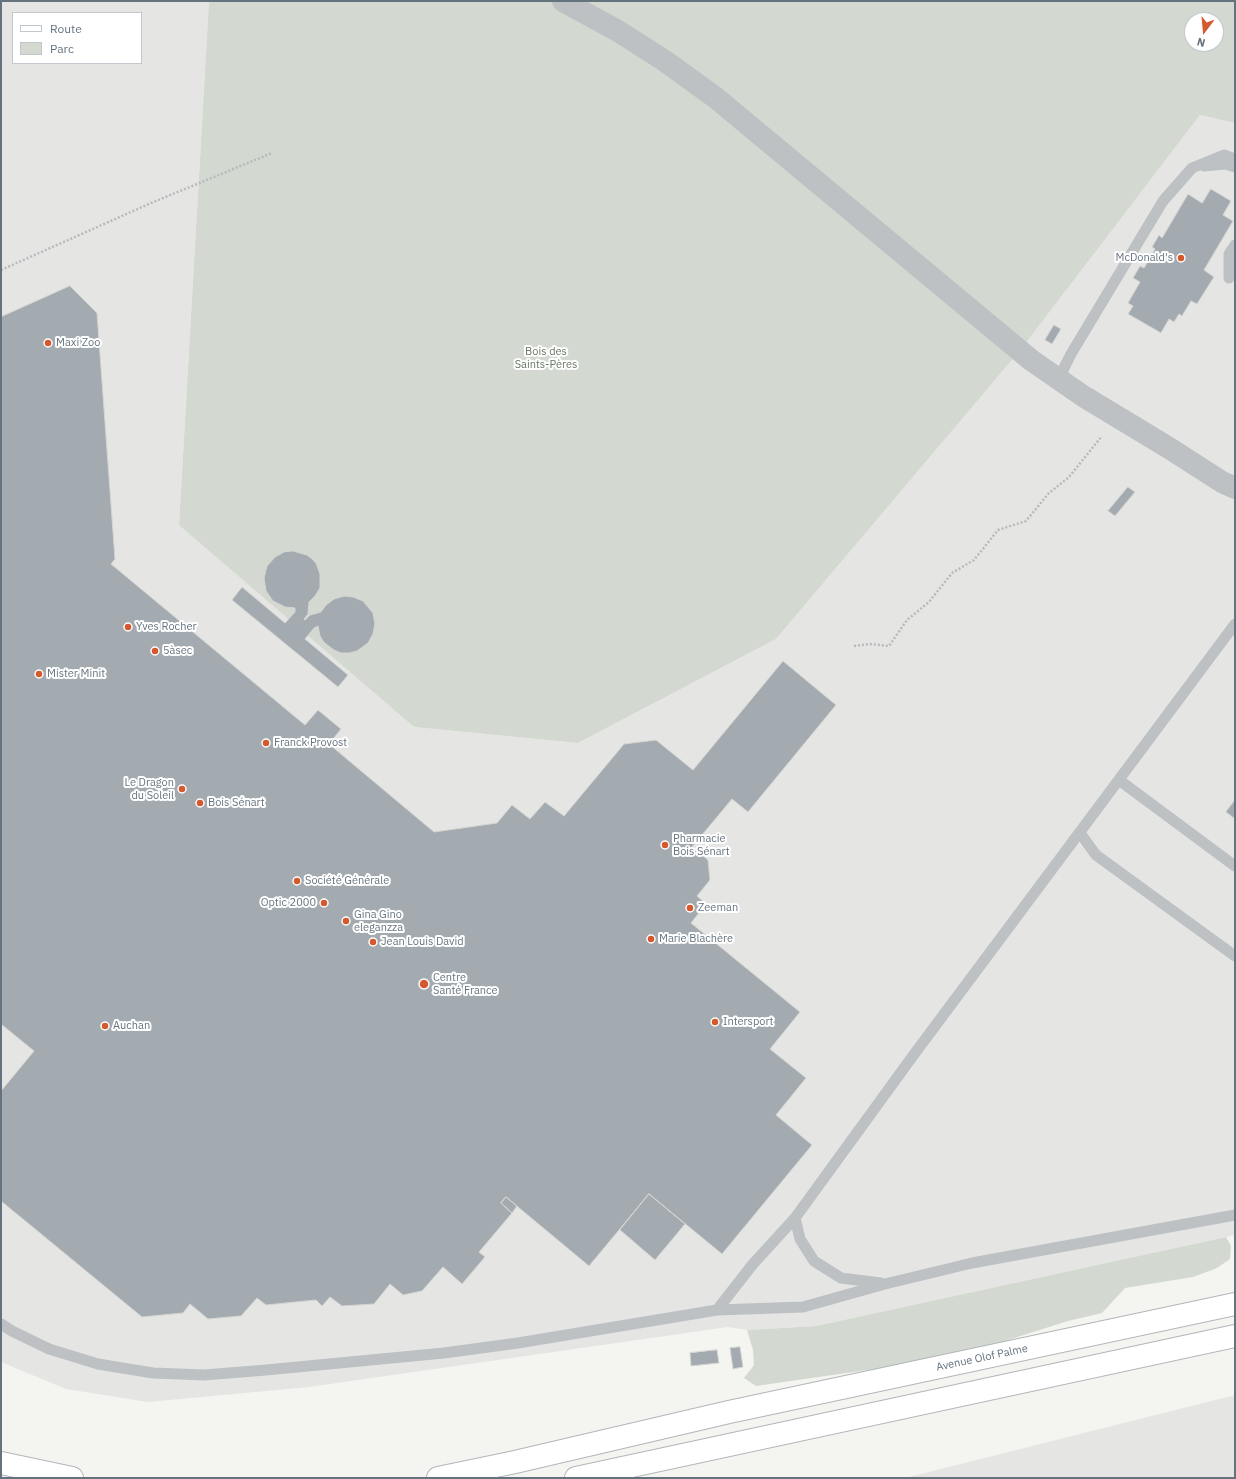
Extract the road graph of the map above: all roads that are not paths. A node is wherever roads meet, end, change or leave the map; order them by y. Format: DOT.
graph roads {
  1 [pos="563,1"];
  2 [pos="1235,158"];
  3 [pos="1235,167"];
  4 [pos="1192,168"];
  5 [pos="1235,245"];
  6 [pos="1229,278"];
  7 [pos="1058,380"];
  8 [pos="1235,488"];
  9 [pos="1235,624"];
  10 [pos="1119,780"];
  11 [pos="1080,833"];
  12 [pos="1235,866"];
  13 [pos="1235,956"];
  14 [pos="1235,1215"];
  15 [pos="795,1218"];
  16 [pos="885,1284"];
  17 [pos="1235,1304"];
  18 [pos="717,1310"];
  19 [pos="1,1324"];
  20 [pos="1235,1336"];
  21 [pos="1,1463"];
  22 [pos="72,1478"];
  23 [pos="438,1478"];
  24 [pos="576,1478"];
  1 -- 7 [label="street"];
  2 -- 4 [label="lane"];
  3 -- 4 [label="lane"];
  4 -- 7 [label="lane"];
  5 -- 6 [label="lane"];
  7 -- 8 [label="street"];
  9 -- 10 [label="lane"];
  10 -- 11 [label="lane"];
  10 -- 12 [label="lane"];
  11 -- 13 [label="lane"];
  11 -- 15 [label="lane"];
  14 -- 16 [label="lane"];
  15 -- 16 [label="lane"];
  15 -- 18 [label="lane"];
  16 -- 18 [label="lane"];
  17 -- 23 [label="main road, Avenue Olof Palme"];
  18 -- 19 [label="lane"];
  20 -- 24 [label="main road"];
  21 -- 22 [label="main road"];
}
